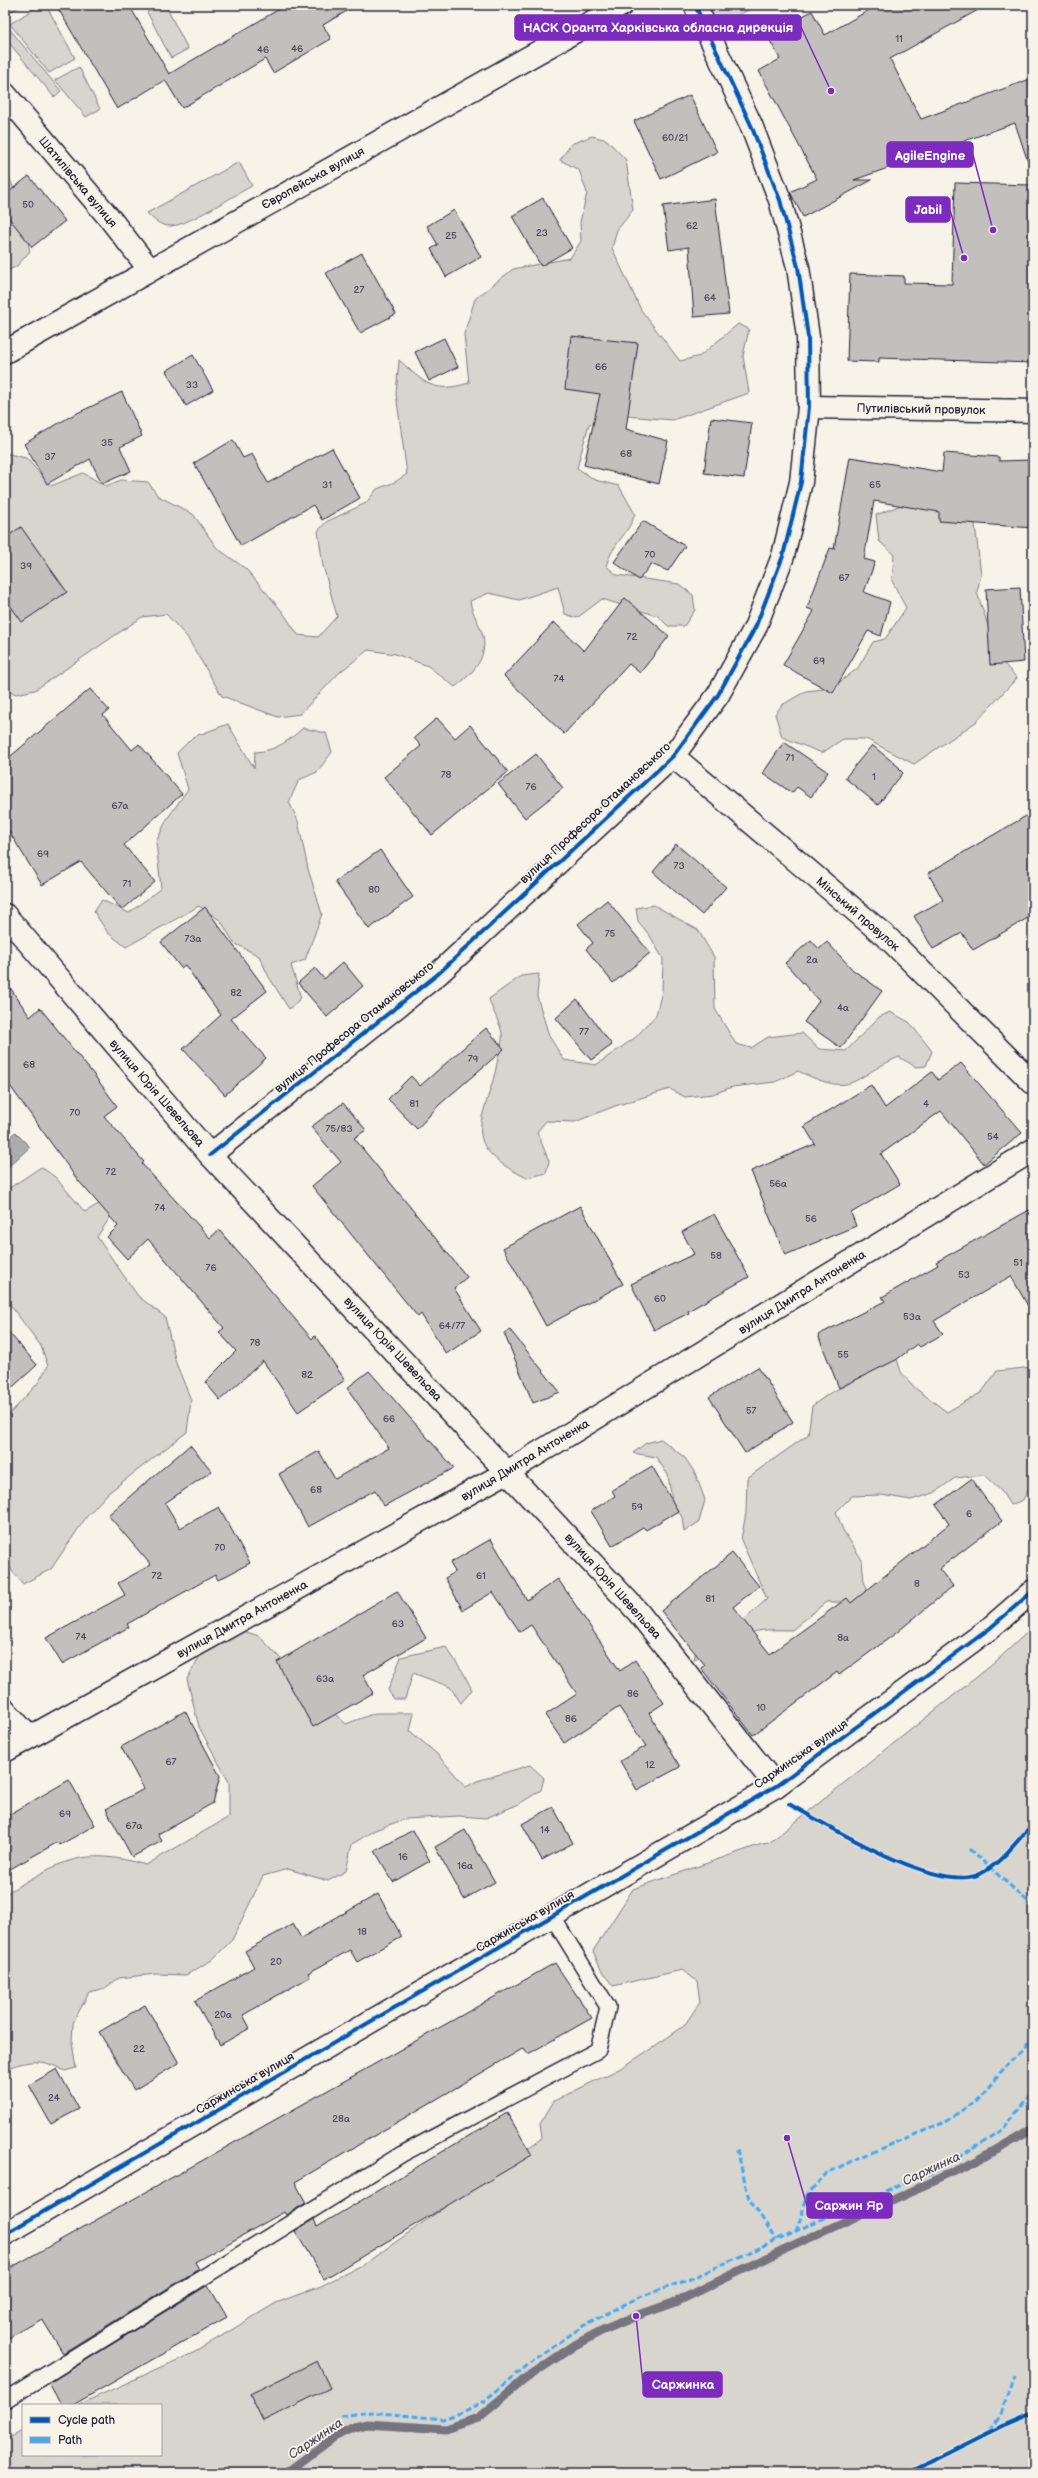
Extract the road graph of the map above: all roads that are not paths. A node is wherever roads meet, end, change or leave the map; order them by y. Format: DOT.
graph roads {
  1 [pos="622,5"];
  2 [pos="695,5"];
  3 [pos="5,94"];
  4 [pos="150,270"];
  5 [pos="5,352"];
  6 [pos="809,407"];
  7 [pos="1033,411"];
  8 [pos="673,756"];
  9 [pos="5,915"];
  10 [pos="1033,1083"];
  11 [pos="1033,1150"];
  12 [pos="210,1155"];
  13 [pos="509,1471"];
  14 [pos="1033,1592"];
  15 [pos="5,1710"];
  16 [pos="29,1737"];
  17 [pos="5,1751"];
  18 [pos="776,1786"];
  19 [pos="552,1916"];
  20 [pos="5,2234"];
  21 [pos="5,2400"];
  1 -- 4 [label="street, Європейська вулиця"];
  2 -- 6 [label="street, вулиця Професора Отамановського"];
  3 -- 4 [label="street, Шатилівська вулиця"];
  4 -- 5 [label="street, Європейська вулиця"];
  6 -- 7 [label="street, Путилівський провулок"];
  6 -- 8 [label="street, вулиця Професора Отамановського"];
  8 -- 10 [label="street, Мінський провулок"];
  8 -- 12 [label="street, вулиця Професора Отамановського"];
  9 -- 12 [label="street, вулиця Юрія Шевельова"];
  11 -- 13 [label="street, вулиця Дмитра Антоненка"];
  12 -- 13 [label="street, вулиця Юрія Шевельова"];
  13 -- 16 [label="street, вулиця Дмитра Антоненка"];
  13 -- 18 [label="street, вулиця Юрія Шевельова"];
  14 -- 18 [label="street, Саржинська вулиця"];
  15 -- 16 [label="street"];
  16 -- 17 [label="street, вулиця Дмитра Антоненка"];
  18 -- 19 [label="street, Саржинська вулиця"];
  19 -- 20 [label="street, Саржинська вулиця"];
  19 -- 21 [label="lane"];
}
